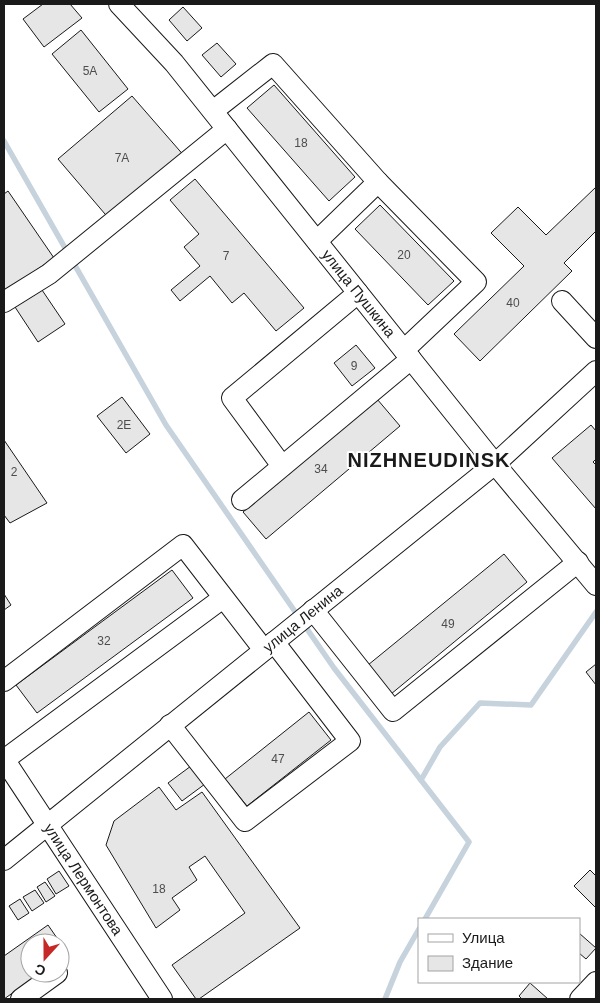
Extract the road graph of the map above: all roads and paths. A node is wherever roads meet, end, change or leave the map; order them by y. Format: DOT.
graph roads {
  1 [pos="119,4"];
  2 [pos="213,112"];
  3 [pos="227,130"];
  4 [pos="378,182"];
  5 [pos="316,241"];
  6 [pos="358,293"];
  7 [pos="562,301"];
  8 [pos="4,302"];
  9 [pos="596,338"];
  10 [pos="408,354"];
  11 [pos="596,371"];
  12 [pos="495,464"];
  13 [pos="282,466"];
  14 [pos="242,500"];
  15 [pos="578,562"];
  16 [pos="596,585"];
  17 [pos="223,598"];
  18 [pos="313,610"];
  19 [pos="269,646"];
  20 [pos="4,681"];
  21 [pos="170,725"];
  22 [pos="4,759"];
  23 [pos="48,824"];
  24 [pos="4,860"];
  25 [pos="596,982"];
  26 [pos="45,983"];
  27 [pos="28,997"];
  28 [pos="162,999"];
  29 [pos="580,999"];
  1 -- 2 [label="street, улица Пушкина"];
  2 -- 3 [label="street, улица Пушкина"];
  2 -- 4 [label="street"];
  3 -- 5 [label="street, улица Пушкина"];
  3 -- 8 [label="street"];
  4 -- 5 [label="street"];
  4 -- 10 [label="street"];
  5 -- 6 [label="street, улица Пушкина"];
  6 -- 10 [label="street, улица Пушкина"];
  6 -- 13 [label="street"];
  7 -- 9 [label="street"];
  10 -- 12 [label="street, улица Пушкина"];
  10 -- 13 [label="street"];
  11 -- 12 [label="street, улица Ленина"];
  12 -- 15 [label="street, улица Пушкина"];
  12 -- 18 [label="street, улица Ленина"];
  13 -- 14 [label="street"];
  15 -- 16 [label="street, улица Пушкина"];
  15 -- 18 [label="street"];
  17 -- 19 [label="street"];
  17 -- 20 [label="street"];
  17 -- 22 [label="street"];
  18 -- 19 [label="street, улица Ленина"];
  19 -- 21 [label="street, улица Ленина"];
  19 -- 21 [label="street"];
  21 -- 23 [label="street, улица Ленина"];
  22 -- 23 [label="street, улица Лермонтова"];
  23 -- 24 [label="street, улица Ленина"];
  23 -- 28 [label="street, улица Лермонтова"];
  25 -- 29 [label="street"];
  26 -- 27 [label="street"];
}
